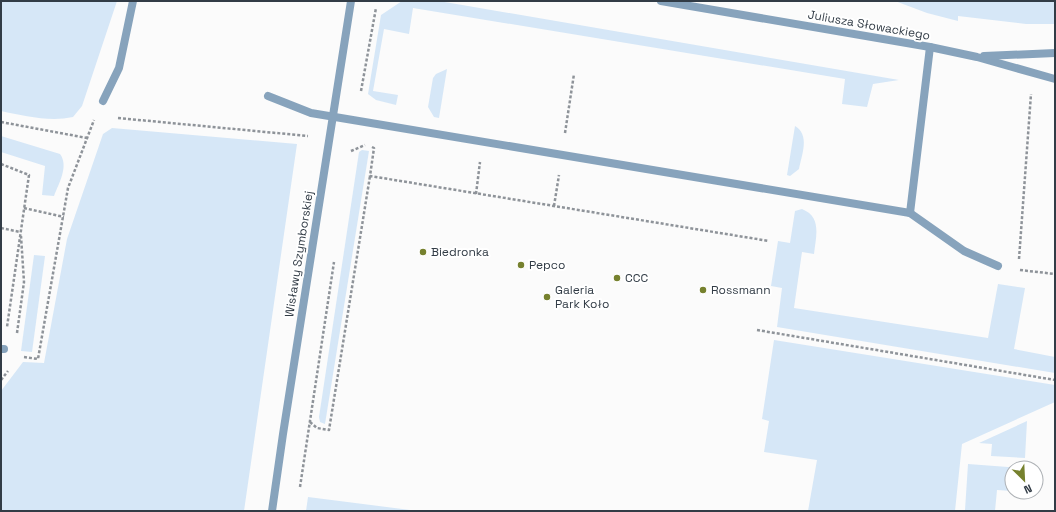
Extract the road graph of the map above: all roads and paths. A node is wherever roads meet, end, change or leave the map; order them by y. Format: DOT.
graph roads {
  1 [pos="134,1"];
  2 [pos="351,1"];
  3 [pos="661,1"];
  4 [pos="376,8"];
  5 [pos="930,47"];
  6 [pos="1055,53"];
  7 [pos="977,57"];
  8 [pos="574,74"];
  9 [pos="1055,79"];
  10 [pos="361,92"];
  11 [pos="1031,92"];
  12 [pos="268,96"];
  13 [pos="103,101"];
  14 [pos="95,116"];
  15 [pos="111,117"];
  16 [pos="332,117"];
  17 [pos="1,122"];
  18 [pos="308,136"];
  19 [pos="87,138"];
  20 [pos="483,142"];
  21 [pos="562,155"];
  22 [pos="350,159"];
  23 [pos="1,164"];
  24 [pos="370,176"];
  25 [pos="476,194"];
  26 [pos="554,206"];
  27 [pos="24,208"];
  28 [pos="910,213"];
  29 [pos="64,217"];
  30 [pos="1,228"];
  31 [pos="20,232"];
  32 [pos="769,241"];
  33 [pos="335,259"];
  34 [pos="998,266"];
  35 [pos="1019,270"];
  36 [pos="1055,274"];
  37 [pos="7,330"];
  38 [pos="757,330"];
  39 [pos="17,334"];
  40 [pos="38,359"];
  41 [pos="1055,380"];
  42 [pos="310,422"];
  43 [pos="302,472"];
  44 [pos="272,511"];
  1 -- 13 [label="street"];
  2 -- 16 [label="street, Wisławy Szymborskiej"];
  3 -- 5 [label="street, Juliusza Słowackiego"];
  4 -- 10 [label="path"];
  5 -- 7 [label="street, Juliusza Słowackiego"];
  5 -- 28 [label="street"];
  6 -- 7 [label="street, Juliusza Słowackiego"];
  7 -- 9 [label="street, Juliusza Słowackiego"];
  8 -- 21 [label="path"];
  11 -- 35 [label="path"];
  12 -- 16 [label="street"];
  14 -- 19 [label="path"];
  15 -- 18 [label="path"];
  16 -- 20 [label="street"];
  16 -- 44 [label="street, Wisławy Szymborskiej"];
  17 -- 19 [label="path"];
  19 -- 29 [label="path"];
  20 -- 21 [label="street"];
  20 -- 25 [label="path"];
  21 -- 26 [label="path"];
  21 -- 28 [label="street"];
  22 -- 24 [label="path"];
  23 -- 27 [label="path"];
  24 -- 25 [label="path"];
  24 -- 42 [label="path"];
  25 -- 26 [label="path"];
  26 -- 32 [label="path"];
  27 -- 29 [label="path"];
  27 -- 31 [label="path"];
  28 -- 34 [label="street"];
  29 -- 40 [label="path"];
  30 -- 31 [label="path"];
  31 -- 37 [label="path"];
  31 -- 39 [label="path"];
  33 -- 42 [label="path"];
  34 -- 35 [label="path"];
  35 -- 36 [label="path"];
  38 -- 41 [label="path"];
  42 -- 43 [label="path"];
}
